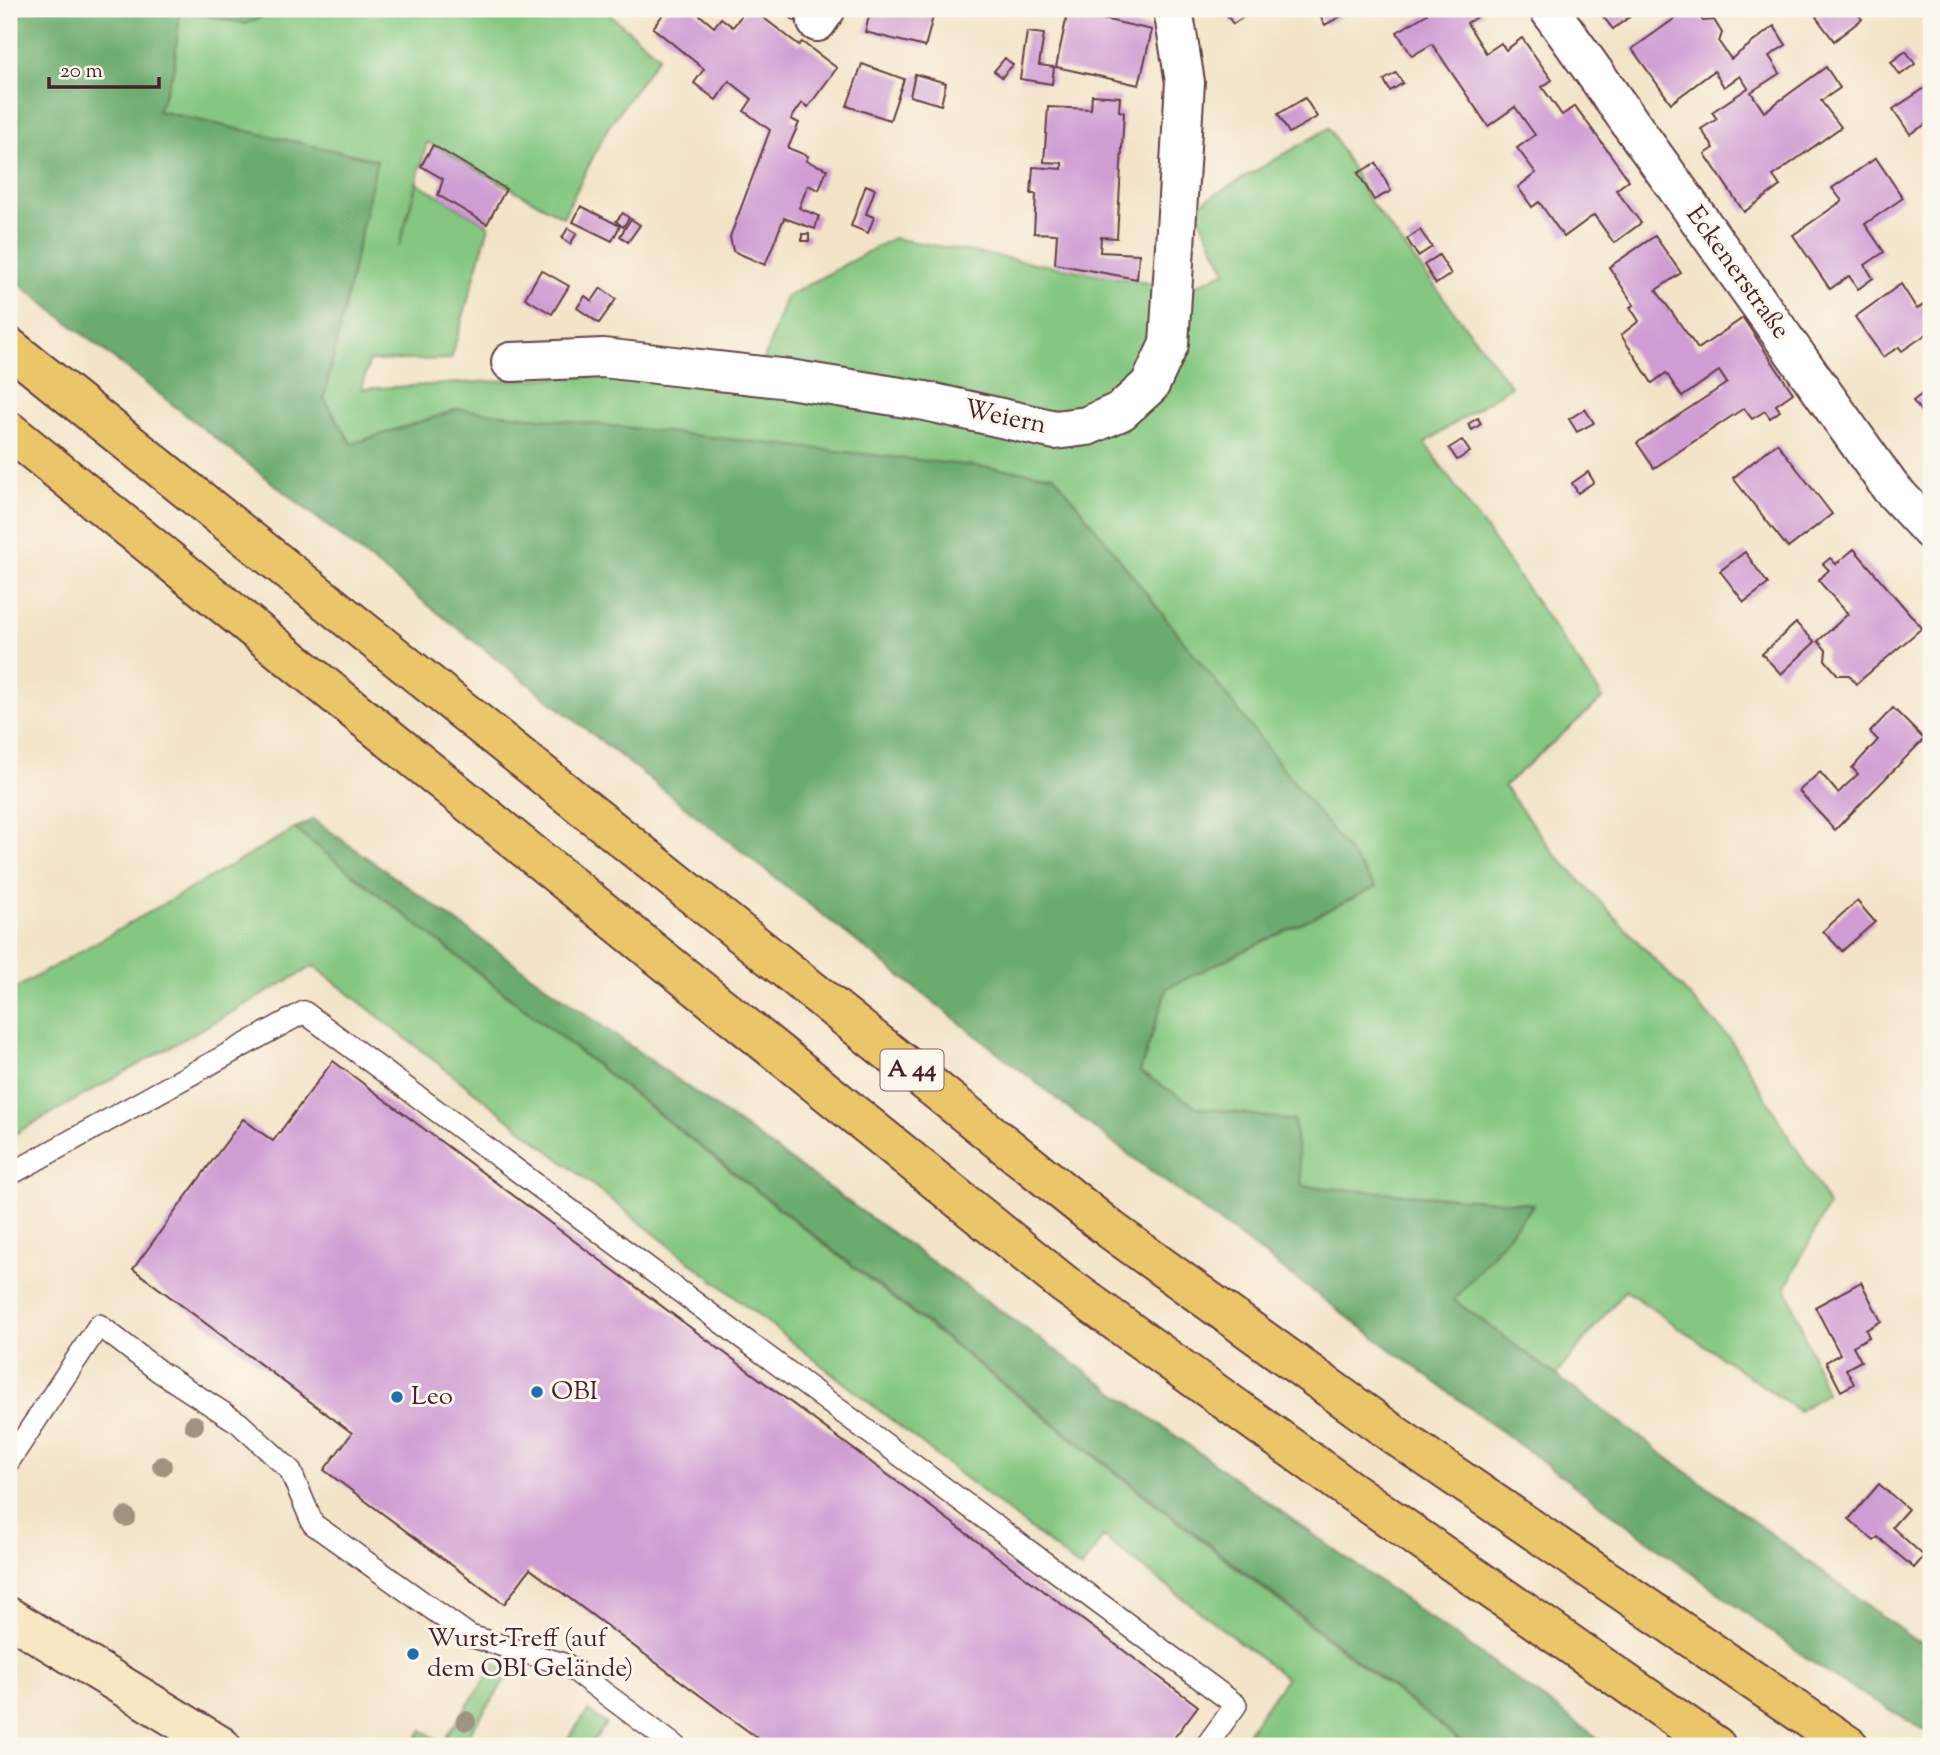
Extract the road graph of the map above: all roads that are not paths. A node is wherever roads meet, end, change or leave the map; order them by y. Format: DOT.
graph roads {
  1 [pos="1173,9"];
  2 [pos="1549,9"];
  3 [pos="9,347"];
  4 [pos="511,362"];
  5 [pos="9,431"];
  6 [pos="1931,531"];
  7 [pos="9,1175"];
  8 [pos="9,1461"];
  9 [pos="9,1617"];
  10 [pos="221,1746"];
  11 [pos="675,1746"];
  12 [pos="1206,1746"];
  13 [pos="1716,1746"];
  14 [pos="1849,1746"];
  1 -- 4 [label="street, Weiern"];
  2 -- 6 [label="street, Eckenerstraße"];
  3 -- 14 [label="highway, A 44"];
  5 -- 13 [label="highway, A 44"];
  7 -- 12 [label="lane"];
  8 -- 11 [label="lane"];
  9 -- 10 [label="main road"];
}
